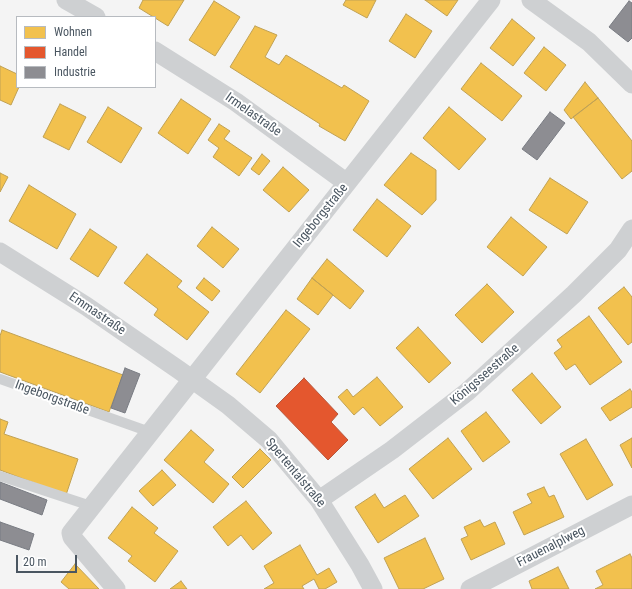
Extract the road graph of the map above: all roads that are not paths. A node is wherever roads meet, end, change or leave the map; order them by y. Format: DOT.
graph roads {
  1 [pos="66,0"];
  2 [pos="491,0"];
  3 [pos="532,0"];
  4 [pos="94,16"];
  5 [pos="156,52"];
  6 [pos="632,84"];
  7 [pos="348,183"];
  8 [pos="632,229"];
  9 [pos="0,252"];
  10 [pos="0,379"];
  11 [pos="191,379"];
  12 [pos="150,432"];
  13 [pos="0,476"];
  14 [pos="319,500"];
  15 [pos="632,505"];
  16 [pos="91,506"];
  17 [pos="116,589"];
  18 [pos="373,589"];
  19 [pos="470,589"];
  1 -- 4 [label="street"];
  2 -- 7 [label="street, Ingeborgstraße"];
  3 -- 6 [label="street"];
  5 -- 7 [label="street, Irmelastraße"];
  7 -- 11 [label="street, Ingeborgstraße"];
  8 -- 14 [label="street, Königsseestraße"];
  9 -- 11 [label="street, Emmastraße"];
  10 -- 12 [label="lane, Ingeborgstraße"];
  11 -- 12 [label="street, Ingeborgstraße"];
  11 -- 14 [label="street, Spertentalstraße"];
  12 -- 16 [label="street, Ingeborgstraße"];
  13 -- 16 [label="lane"];
  14 -- 18 [label="street, Spertentalstraße"];
  15 -- 19 [label="street, Frauenalplweg"];
  16 -- 17 [label="street, Ingeborgstraße"];
}
